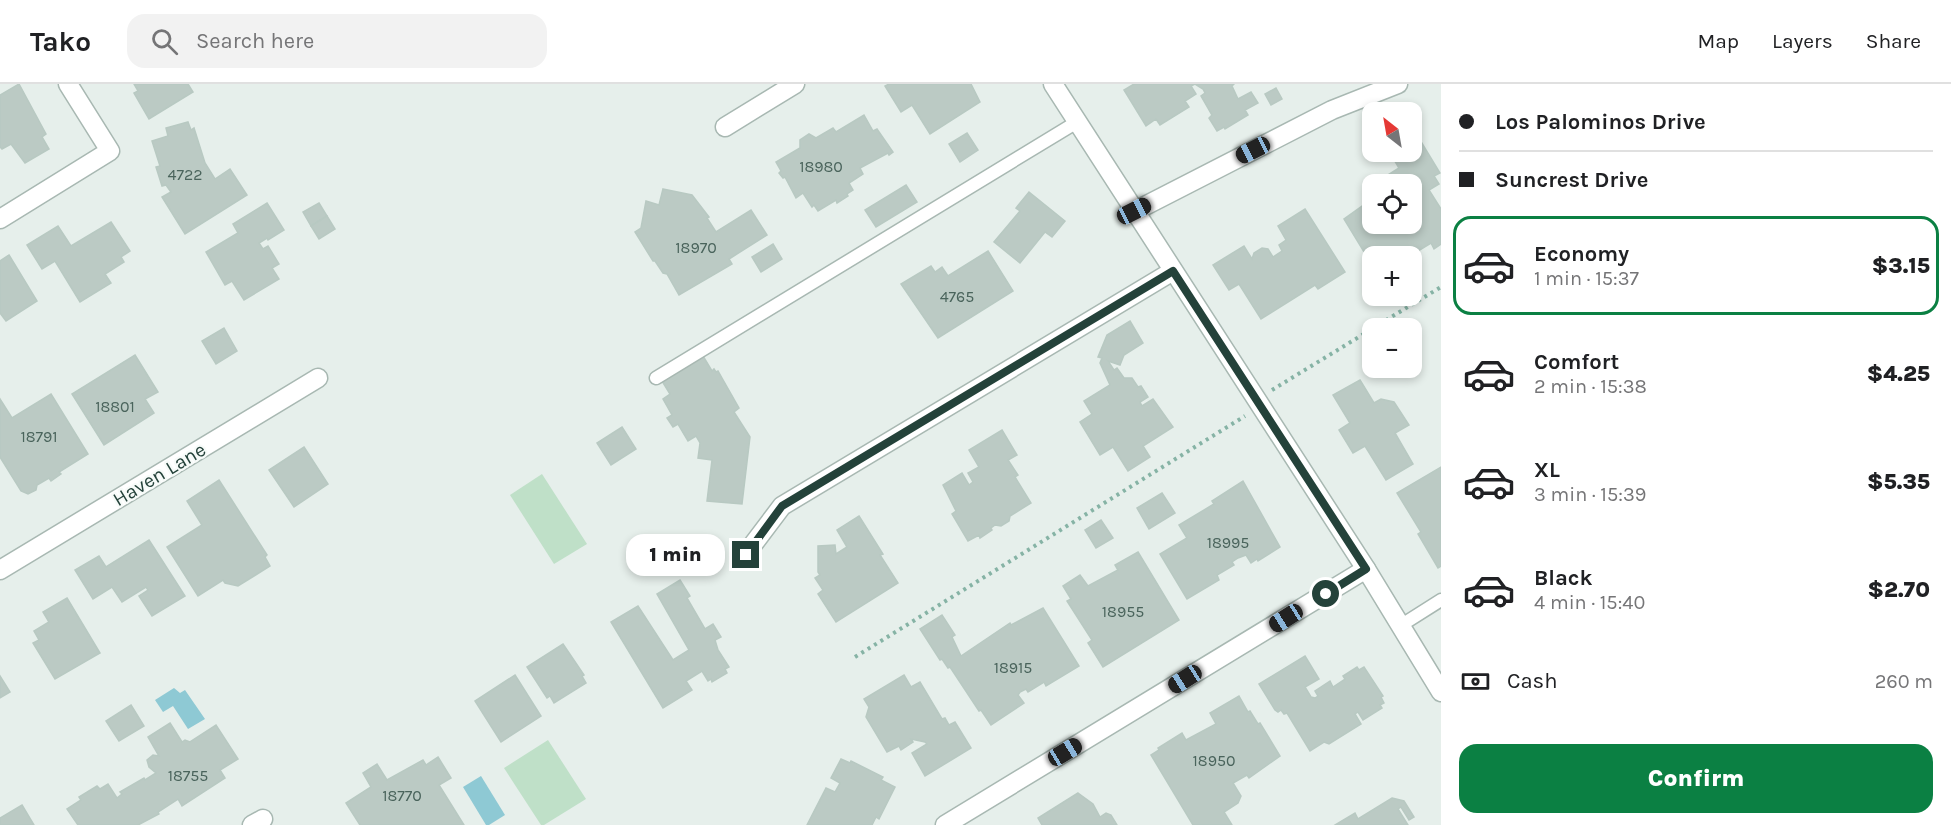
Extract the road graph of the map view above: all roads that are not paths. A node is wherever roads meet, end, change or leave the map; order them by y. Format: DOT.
graph roads {
  1 [pos="68,84"];
  2 [pos="795,84"];
  3 [pos="1053,84"];
  4 [pos="1398,84"];
  5 [pos="1077,122"];
  6 [pos="725,127"];
  7 [pos="1134,211"];
  8 [pos="0,219"];
  9 [pos="1173,271"];
  10 [pos="318,378"];
  11 [pos="656,378"];
  12 [pos="746,555"];
  13 [pos="1366,569"];
  14 [pos="0,570"];
  15 [pos="1441,600"];
  16 [pos="1400,626"];
  17 [pos="1441,692"];
  18 [pos="945,825"];
  1 -- 8 [label="street"];
  2 -- 6 [label="street"];
  3 -- 5 [label="street"];
  4 -- 7 [label="street"];
  5 -- 7 [label="street"];
  5 -- 11 [label="lane"];
  7 -- 9 [label="street"];
  9 -- 12 [label="street"];
  9 -- 13 [label="street"];
  10 -- 14 [label="street, Haven Lane"];
  13 -- 16 [label="street"];
  13 -- 18 [label="street"];
  15 -- 16 [label="lane"];
  16 -- 17 [label="street"];
}
